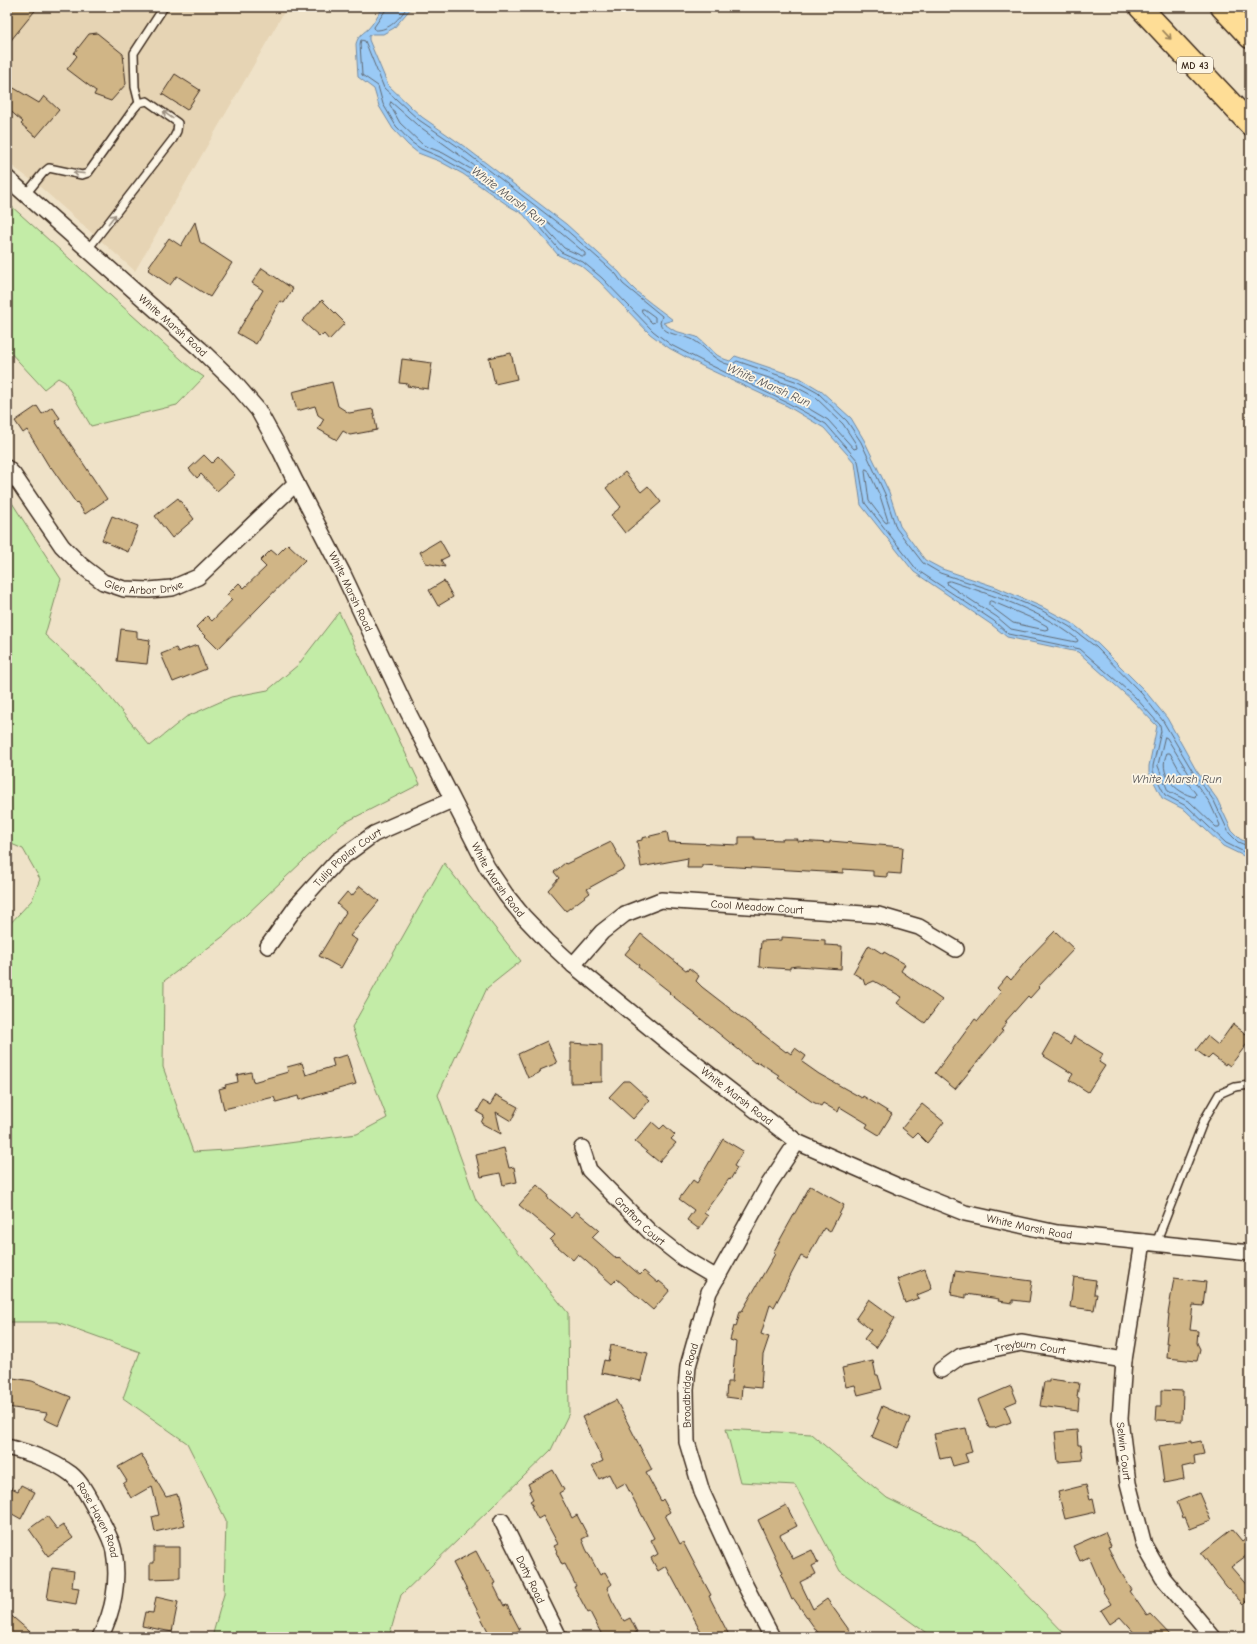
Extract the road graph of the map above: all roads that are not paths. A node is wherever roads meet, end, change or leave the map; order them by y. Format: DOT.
graph roads {
  1 [pos="164,7"];
  2 [pos="1140,7"];
  3 [pos="1222,7"];
  4 [pos="1250,37"];
  5 [pos="139,103"];
  6 [pos="1250,124"];
  7 [pos="7,178"];
  8 [pos="26,194"];
  9 [pos="88,249"];
  10 [pos="7,468"];
  11 [pos="296,483"];
  12 [pos="452,800"];
  13 [pos="268,946"];
  14 [pos="956,949"];
  15 [pos="573,965"];
  16 [pos="1250,1086"];
  17 [pos="797,1142"];
  18 [pos="582,1148"];
  19 [pos="1149,1243"];
  20 [pos="1250,1253"];
  21 [pos="717,1278"];
  22 [pos="1124,1360"];
  23 [pos="941,1370"];
  24 [pos="7,1448"];
  25 [pos="502,1521"];
  26 [pos="100,1637"];
  27 [pos="559,1637"];
  28 [pos="772,1637"];
  29 [pos="1213,1637"];
  1 -- 5 [label="lane"];
  2 -- 6 [label="highway, MD 43, one-way"];
  3 -- 4 [label="highway"];
  5 -- 8 [label="lane, one-way"];
  9 -- 5 [label="lane, one-way"];
  7 -- 8 [label="street, White Marsh Road"];
  8 -- 9 [label="street, White Marsh Road"];
  9 -- 11 [label="street, White Marsh Road"];
  10 -- 11 [label="street, Glen Arbor Drive"];
  11 -- 12 [label="street, White Marsh Road"];
  12 -- 13 [label="street, Tulip Poplar Court"];
  12 -- 15 [label="street, White Marsh Road"];
  14 -- 15 [label="street, Cool Meadow Court"];
  15 -- 17 [label="street, White Marsh Road"];
  16 -- 19 [label="lane"];
  17 -- 19 [label="street, White Marsh Road"];
  17 -- 21 [label="street, Broadbridge Road"];
  18 -- 21 [label="street, Grafton Court"];
  19 -- 20 [label="street, White Marsh Road"];
  19 -- 22 [label="street, Selwin Court"];
  21 -- 28 [label="street, Broadbridge Road"];
  22 -- 23 [label="street, Treyburn Court"];
  22 -- 29 [label="street, Selwin Court"];
  24 -- 26 [label="street, Rose Haven Road"];
  25 -- 27 [label="street, Dotty Road"];
}
